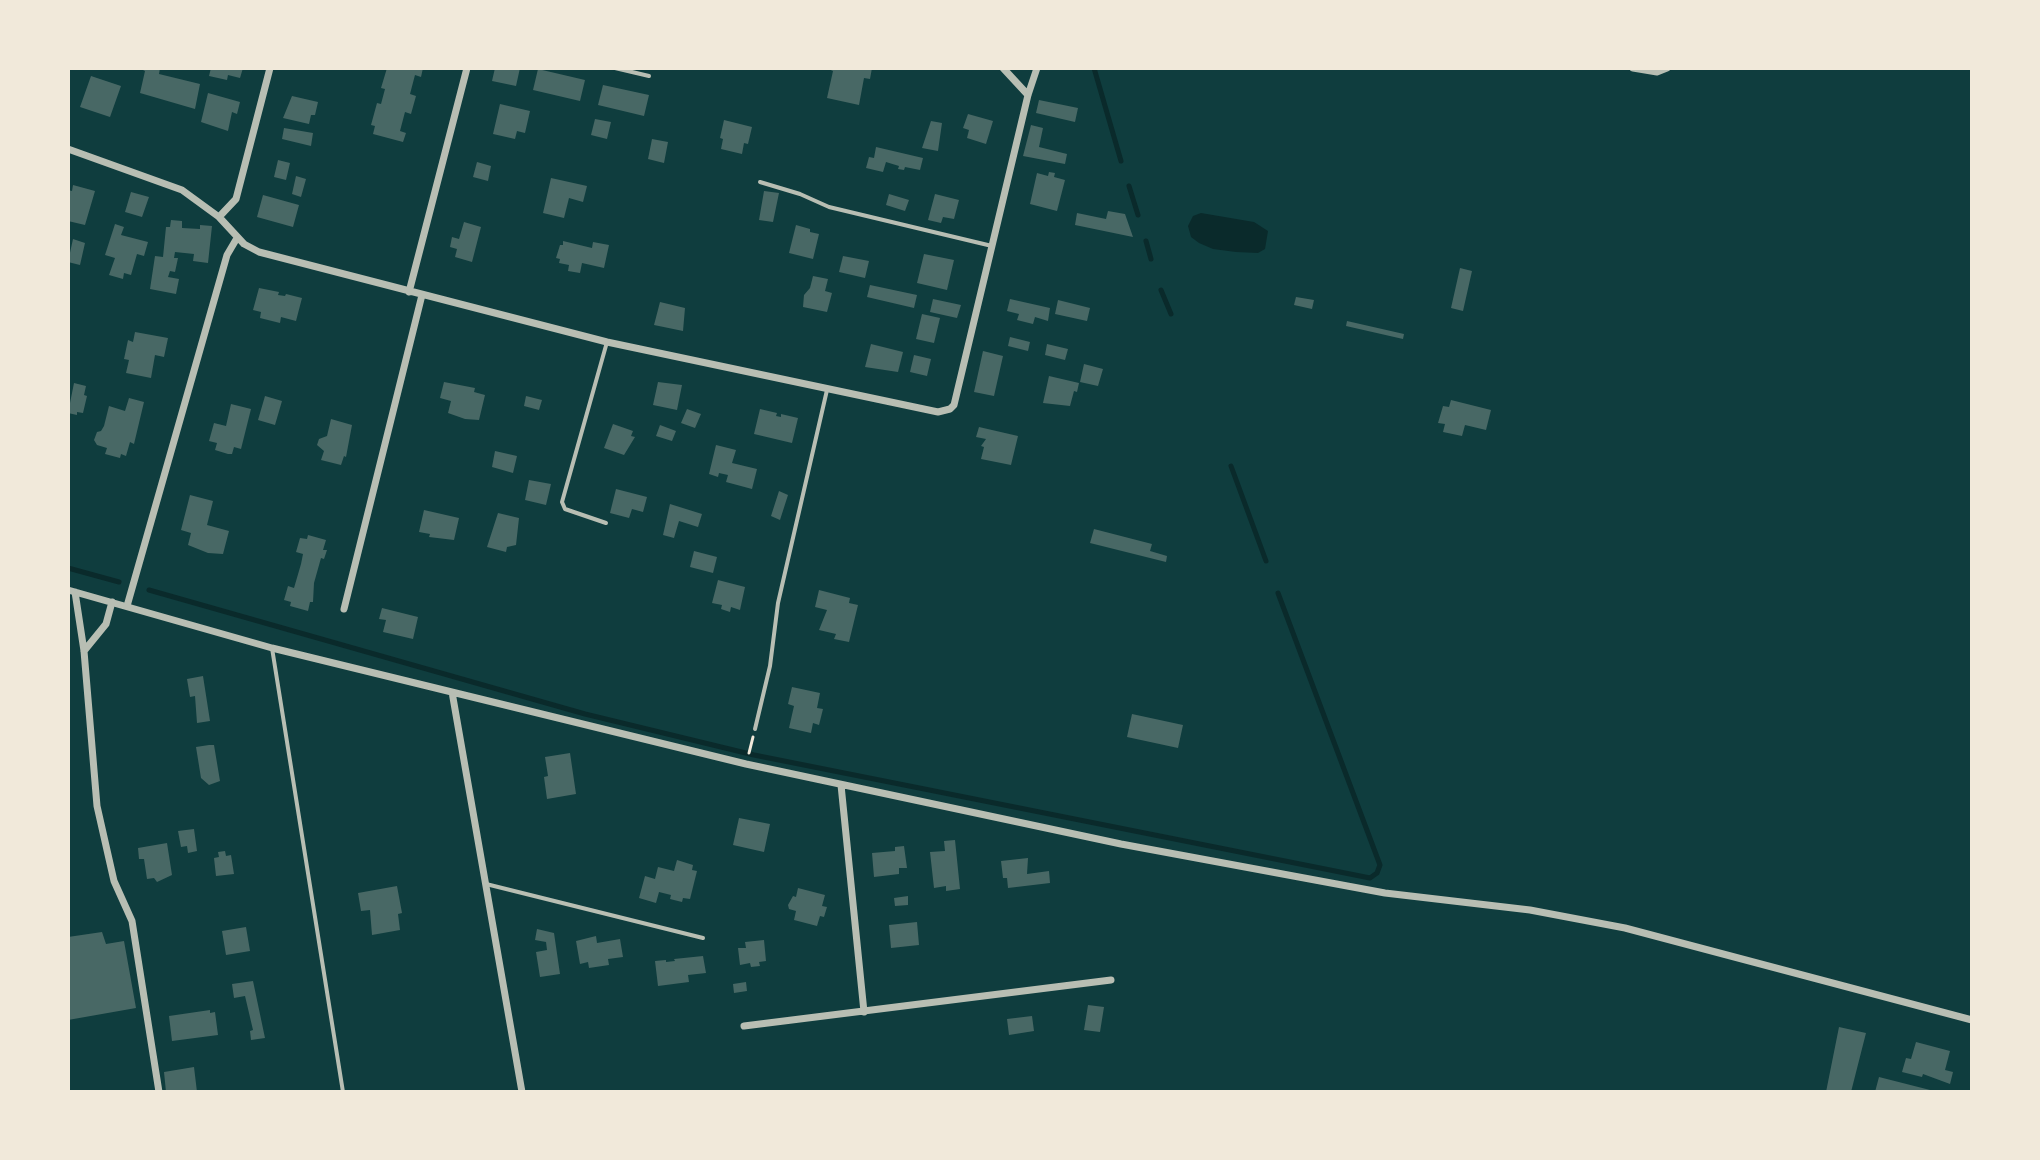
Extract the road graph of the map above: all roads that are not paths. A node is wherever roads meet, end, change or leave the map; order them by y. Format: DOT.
graph roads {
  1 [pos="270,68"];
  2 [pos="467,68"];
  3 [pos="615,68"];
  4 [pos="1003,68"];
  5 [pos="1037,68"];
  6 [pos="1633,68"];
  7 [pos="1666,69"];
  8 [pos="649,76"];
  9 [pos="1028,95"];
  10 [pos="68,149"];
  11 [pos="760,182"];
  12 [pos="219,217"];
  13 [pos="237,238"];
  14 [pos="993,246"];
  15 [pos="409,292"];
  16 [pos="422,295"];
  17 [pos="607,342"];
  18 [pos="827,390"];
  19 [pos="606,523"];
  20 [pos="71,591"];
  21 [pos="112,602"];
  22 [pos="127,606"];
  23 [pos="344,609"];
  24 [pos="272,648"];
  25 [pos="84,651"];
  26 [pos="452,692"];
  27 [pos="755,729"];
  28 [pos="841,785"];
  29 [pos="486,884"];
  30 [pos="703,938"];
  31 [pos="1111,980"];
  32 [pos="864,1012"];
  33 [pos="1972,1020"];
  34 [pos="744,1026"];
  35 [pos="159,1092"];
  36 [pos="343,1092"];
  37 [pos="522,1092"];
  1 -- 12 [label="street"];
  2 -- 15 [label="street"];
  3 -- 8 [label="lane"];
  4 -- 9 [label="street"];
  5 -- 9 [label="street"];
  6 -- 7 [label="street"];
  9 -- 14 [label="street"];
  10 -- 12 [label="street"];
  11 -- 14 [label="lane"];
  12 -- 13 [label="street"];
  13 -- 15 [label="street"];
  13 -- 22 [label="street"];
  14 -- 18 [label="street"];
  15 -- 16 [label="street"];
  16 -- 17 [label="street"];
  16 -- 23 [label="street"];
  17 -- 18 [label="street"];
  17 -- 19 [label="lane"];
  18 -- 27 [label="lane"];
  20 -- 21 [label="street"];
  20 -- 25 [label="street"];
  21 -- 22 [label="street"];
  21 -- 25 [label="street"];
  22 -- 24 [label="street"];
  24 -- 26 [label="street"];
  24 -- 36 [label="lane"];
  25 -- 35 [label="street"];
  26 -- 28 [label="street"];
  26 -- 29 [label="street"];
  28 -- 32 [label="street"];
  28 -- 33 [label="street"];
  29 -- 30 [label="lane"];
  29 -- 37 [label="street"];
  31 -- 32 [label="street"];
  32 -- 34 [label="street"];
}
